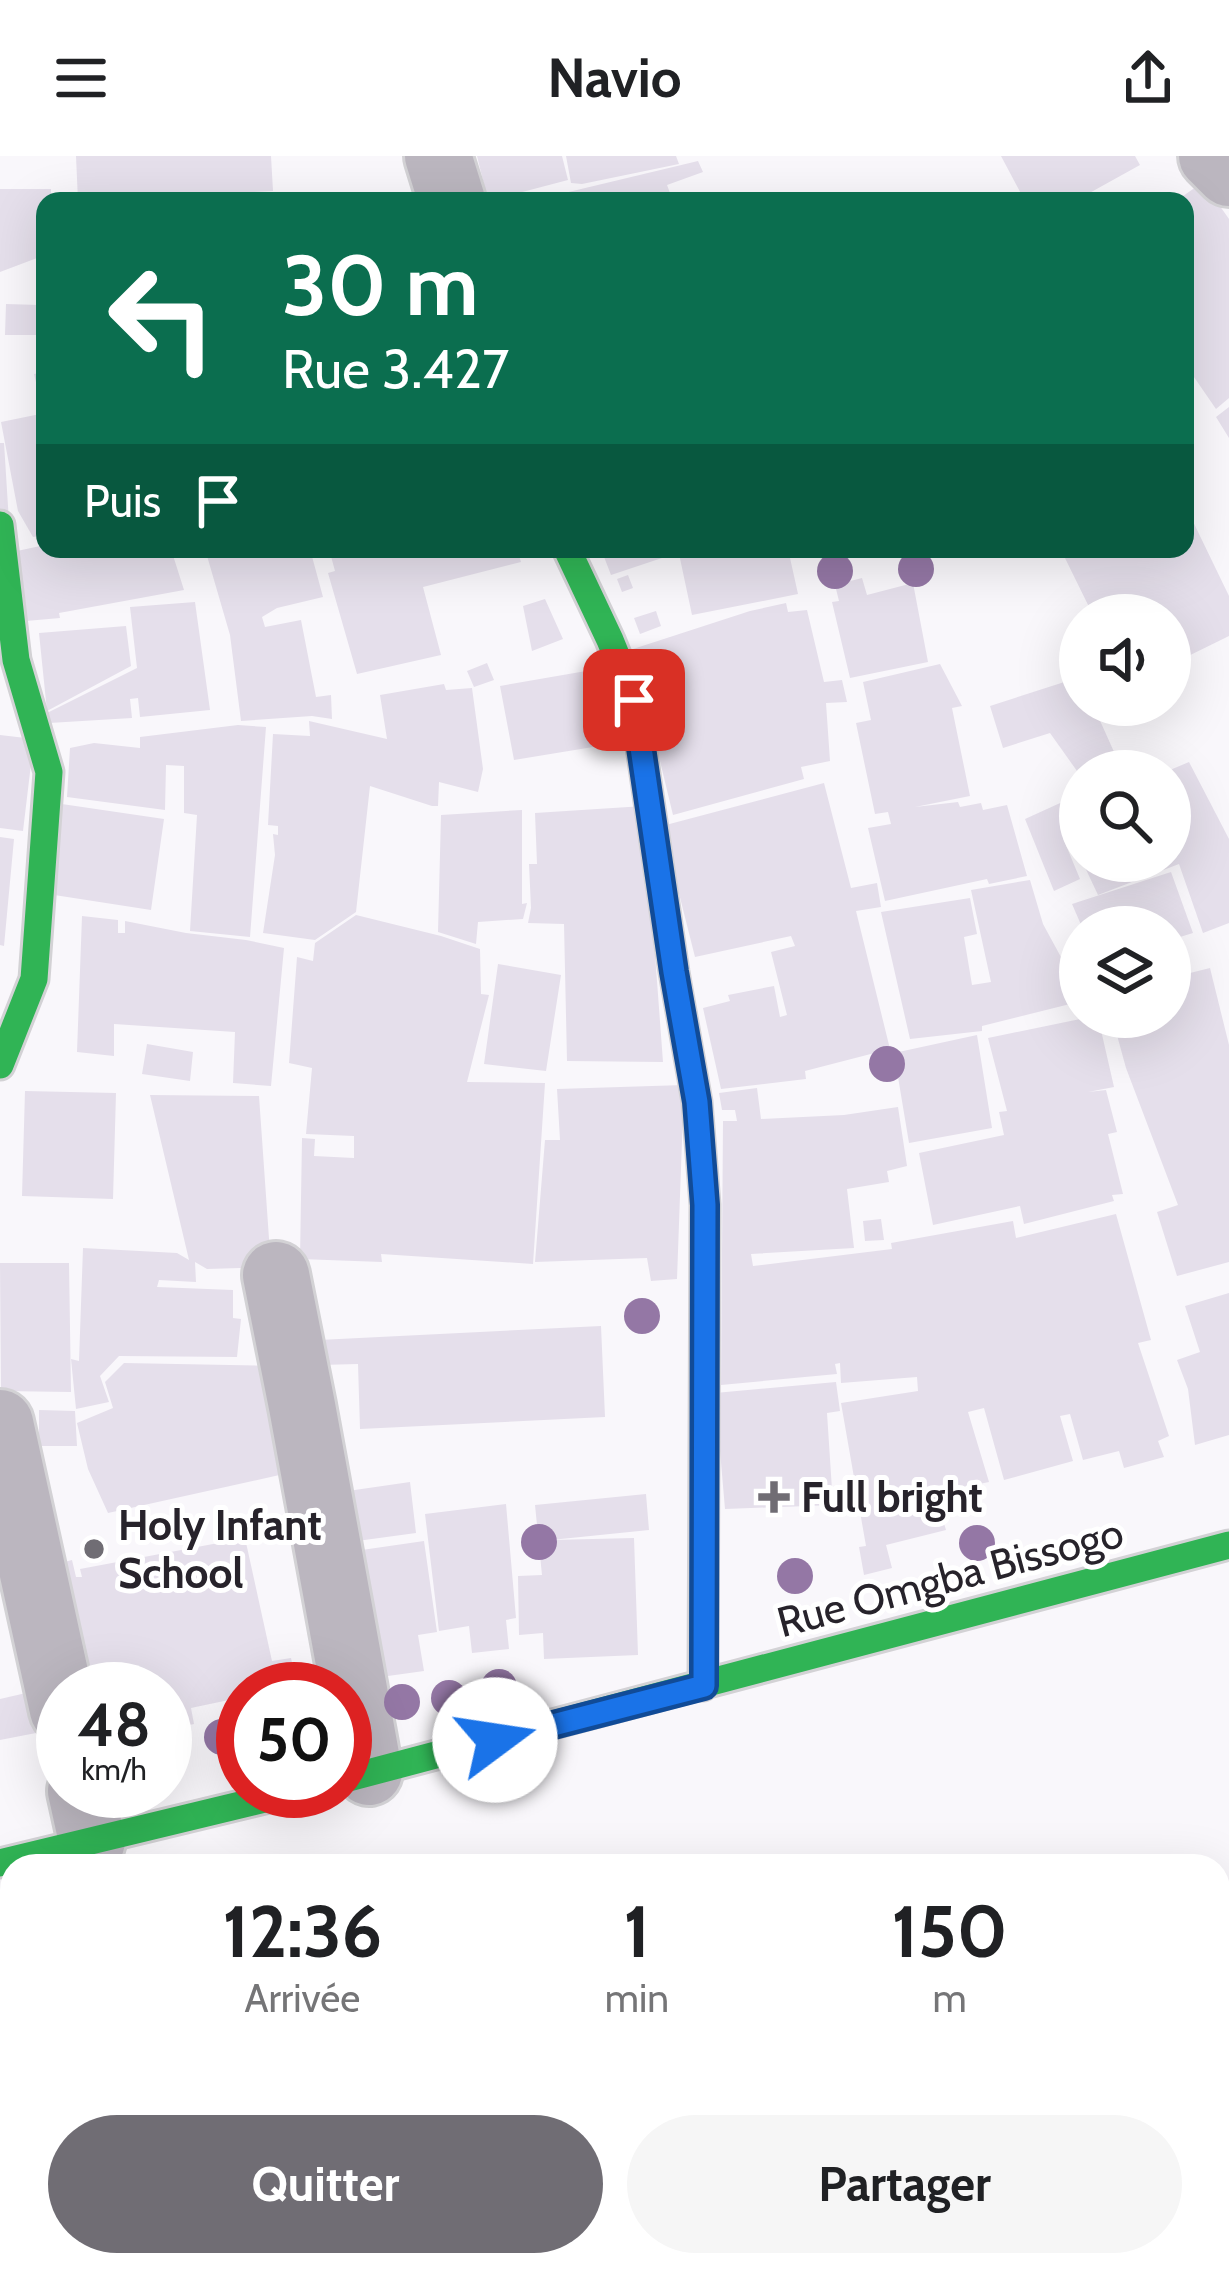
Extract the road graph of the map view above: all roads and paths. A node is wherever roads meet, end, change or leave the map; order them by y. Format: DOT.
graph roads {
  1 [pos="438,156"];
  2 [pos="1212,156"];
  3 [pos="1229,173"];
  4 [pos="449,192"];
  5 [pos="0,525"];
  6 [pos="571,558"];
  7 [pos="0,1065"];
  8 [pos="276,1275"];
  9 [pos="0,1423"];
  10 [pos="1229,1545"];
  11 [pos="52,1662"];
  12 [pos="339,1662"];
  13 [pos="704,1686"];
  14 [pos="372,1772"];
  15 [pos="82,1818"];
  16 [pos="16,1854"];
  1 -- 4 [label="street"];
  2 -- 3 [label="street"];
  5 -- 7 [label="street"];
  6 -- 13 [label="street"];
  8 -- 12 [label="street"];
  9 -- 11 [label="street"];
  10 -- 13 [label="street, Rue Omgba Bissogo"];
  13 -- 14 [label="street, Rue Omgba Bissogo"];
  15 -- 16 [label="street"];
}
